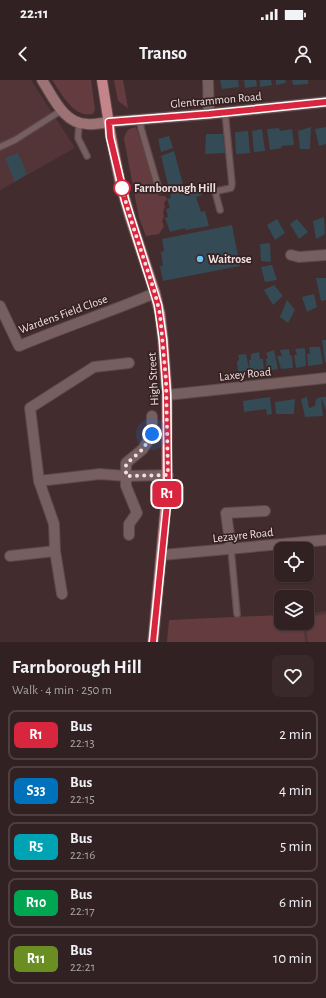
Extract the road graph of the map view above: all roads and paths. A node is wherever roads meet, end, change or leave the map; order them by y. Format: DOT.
graph roads {
  1 [pos="42,80"];
  2 [pos="102,80"];
  3 [pos="208,80"];
  4 [pos="326,102"];
  5 [pos="62,110"];
  6 [pos="225,112"];
  7 [pos="209,114"];
  8 [pos="140,119"];
  9 [pos="109,122"];
  10 [pos="79,123"];
  11 [pos="0,147"];
  12 [pos="87,156"];
  13 [pos="159,190"];
  14 [pos="220,210"];
  15 [pos="326,255"];
  16 [pos="297,259"];
  17 [pos="155,293"];
  18 [pos="0,306"];
  19 [pos="129,362"];
  20 [pos="326,378"];
  21 [pos="167,395"];
  22 [pos="152,416"];
  23 [pos="168,475"];
  24 [pos="126,476"];
  25 [pos="39,481"];
  26 [pos="264,510"];
  27 [pos="129,535"];
  28 [pos="326,540"];
  29 [pos="231,549"];
  30 [pos="55,551"];
  31 [pos="162,555"];
  32 [pos="10,556"];
  33 [pos="62,594"];
  34 [pos="237,614"];
  35 [pos="152,642"];
  1 -- 5 [label="main road"];
  2 -- 9 [label="main road, High Street"];
  3 -- 7 [label="street"];
  4 -- 6 [label="street, Glentrammon Road"];
  5 -- 10 [label="main road"];
  5 -- 11 [label="lane"];
  6 -- 7 [label="street, Glentrammon Road"];
  6 -- 14 [label="lane"];
  7 -- 8 [label="street, Glentrammon Road"];
  8 -- 9 [label="street, Glentrammon Road"];
  8 -- 13 [label="lane"];
  9 -- 10 [label="main road"];
  9 -- 17 [label="main road, High Street"];
  10 -- 12 [label="lane"];
  15 -- 16 [label="street"];
  17 -- 18 [label="street, Wardens Field Close"];
  17 -- 21 [label="main road, High Street"];
  19 -- 25 [label="street"];
  20 -- 21 [label="street, Laxey Road"];
  21 -- 23 [label="main road, High Street"];
  22 -- 24 [label="street"];
  23 -- 24 [label="street"];
  23 -- 31 [label="main road, High Street"];
  24 -- 25 [label="street"];
  24 -- 27 [label="street"];
  25 -- 30 [label="street"];
  26 -- 29 [label="street"];
  28 -- 29 [label="street, Lezayre Road"];
  29 -- 31 [label="street, Lezayre Road"];
  29 -- 34 [label="lane"];
  30 -- 32 [label="street"];
  30 -- 33 [label="street"];
  31 -- 35 [label="main road, High Street"];
}
